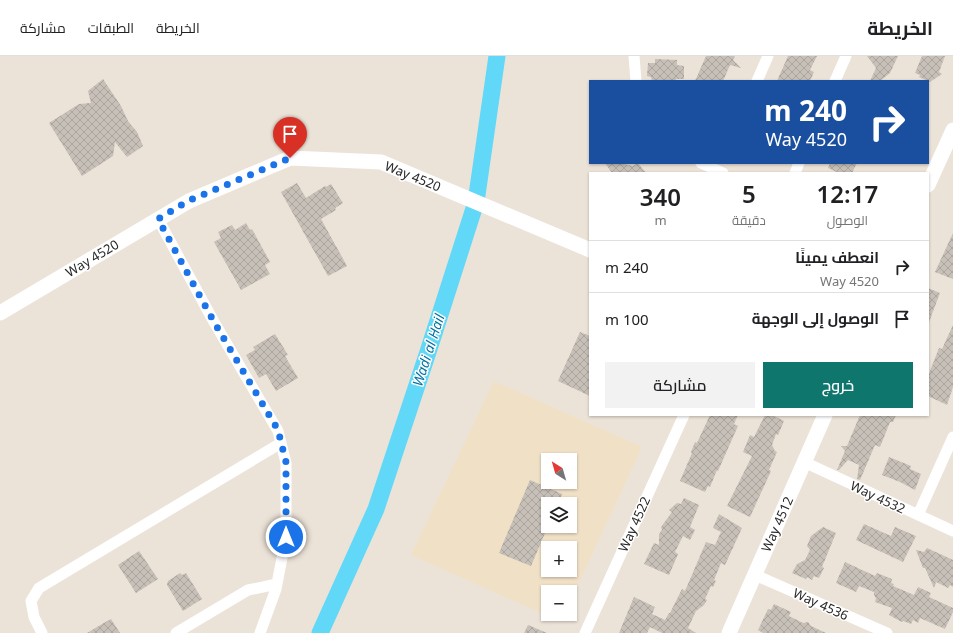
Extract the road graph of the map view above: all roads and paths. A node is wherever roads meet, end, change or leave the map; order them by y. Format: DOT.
graph roads {
  1 [pos="634,56"];
  2 [pos="768,56"];
  3 [pos="846,56"];
  4 [pos="636,80"];
  5 [pos="757,80"];
  6 [pos="835,80"];
  7 [pos="953,130"];
  8 [pos="704,164"];
  9 [pos="722,169"];
  10 [pos="929,183"];
  11 [pos="158,219"];
  12 [pos="589,250"];
  13 [pos="0,313"];
  14 [pos="684,416"];
  15 [pos="825,416"];
  16 [pos="953,437"];
  17 [pos="281,443"];
  18 [pos="804,462"];
  19 [pos="918,515"];
  20 [pos="953,531"];
  21 [pos="755,575"];
  22 [pos="277,584"];
  23 [pos="874,630"];
  24 [pos="42,633"];
  25 [pos="176,633"];
  26 [pos="260,633"];
  27 [pos="585,633"];
  28 [pos="729,633"];
  29 [pos="887,633"];
  1 -- 4 [label="street"];
  2 -- 5 [label="street"];
  3 -- 6 [label="street"];
  7 -- 10 [label="street"];
  8 -- 9 [label="street"];
  11 -- 12 [label="street, Way 4520"];
  11 -- 13 [label="street, Way 4520"];
  11 -- 17 [label="street"];
  14 -- 27 [label="street, Way 4522"];
  15 -- 18 [label="street, Way 4512"];
  16 -- 19 [label="street"];
  17 -- 22 [label="street"];
  17 -- 24 [label="street"];
  18 -- 19 [label="street, Way 4532"];
  18 -- 21 [label="street, Way 4512"];
  19 -- 20 [label="street, Way 4532"];
  21 -- 23 [label="street, Way 4536"];
  21 -- 28 [label="street, Way 4512"];
  22 -- 25 [label="street"];
  22 -- 26 [label="street"];
  23 -- 29 [label="street, Way 4536"];
}
